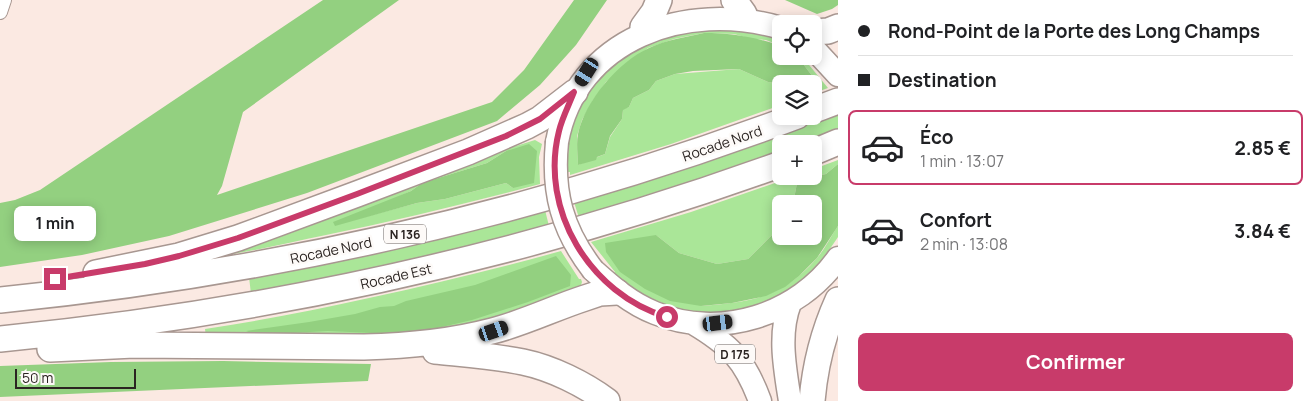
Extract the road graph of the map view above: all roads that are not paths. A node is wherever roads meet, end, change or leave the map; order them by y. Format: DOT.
graph roads {
  1 [pos="4,0"];
  2 [pos="659,0"];
  3 [pos="739,7"];
  4 [pos="0,12"];
  5 [pos="772,23"];
  6 [pos="643,27"];
  7 [pos="838,27"];
  8 [pos="822,37"];
  9 [pos="822,53"];
  10 [pos="838,75"];
  11 [pos="574,92"];
  12 [pos="838,101"];
  13 [pos="822,107"];
  14 [pos="772,125"];
  15 [pos="838,142"];
  16 [pos="822,149"];
  17 [pos="772,167"];
  18 [pos="838,258"];
  19 [pos="0,286"];
  20 [pos="617,292"];
  21 [pos="0,300"];
  22 [pos="838,300"];
  23 [pos="790,303"];
  24 [pos="692,322"];
  25 [pos="0,339"];
  26 [pos="398,346"];
  27 [pos="0,352"];
  28 [pos="608,401"];
  29 [pos="760,401"];
  30 [pos="790,401"];
  31 [pos="812,401"];
  1 -- 4 [label="street"];
  2 -- 6 [label="highway"];
  3 -- 5 [label="main road"];
  3 -- 6 [label="main road"];
  6 -- 11 [label="main road"];
  7 -- 8 [label="highway"];
  9 -- 10 [label="main road"];
  11 -- 19 [label="highway"];
  11 -- 20 [label="main road, bridge"];
  12 -- 13 [label="highway"];
  14 -- 21 [label="highway, Rocade Nord / N 136"];
  15 -- 16 [label="highway"];
  17 -- 25 [label="highway, Rocade Est"];
  18 -- 23 [label="main road"];
  20 -- 24 [label="main road"];
  20 -- 26 [label="highway"];
  22 -- 31 [label="highway"];
  23 -- 24 [label="main road"];
  23 -- 30 [label="main road"];
  24 -- 29 [label="main road, D 175"];
  26 -- 27 [label="highway"];
  26 -- 28 [label="highway"];
}
